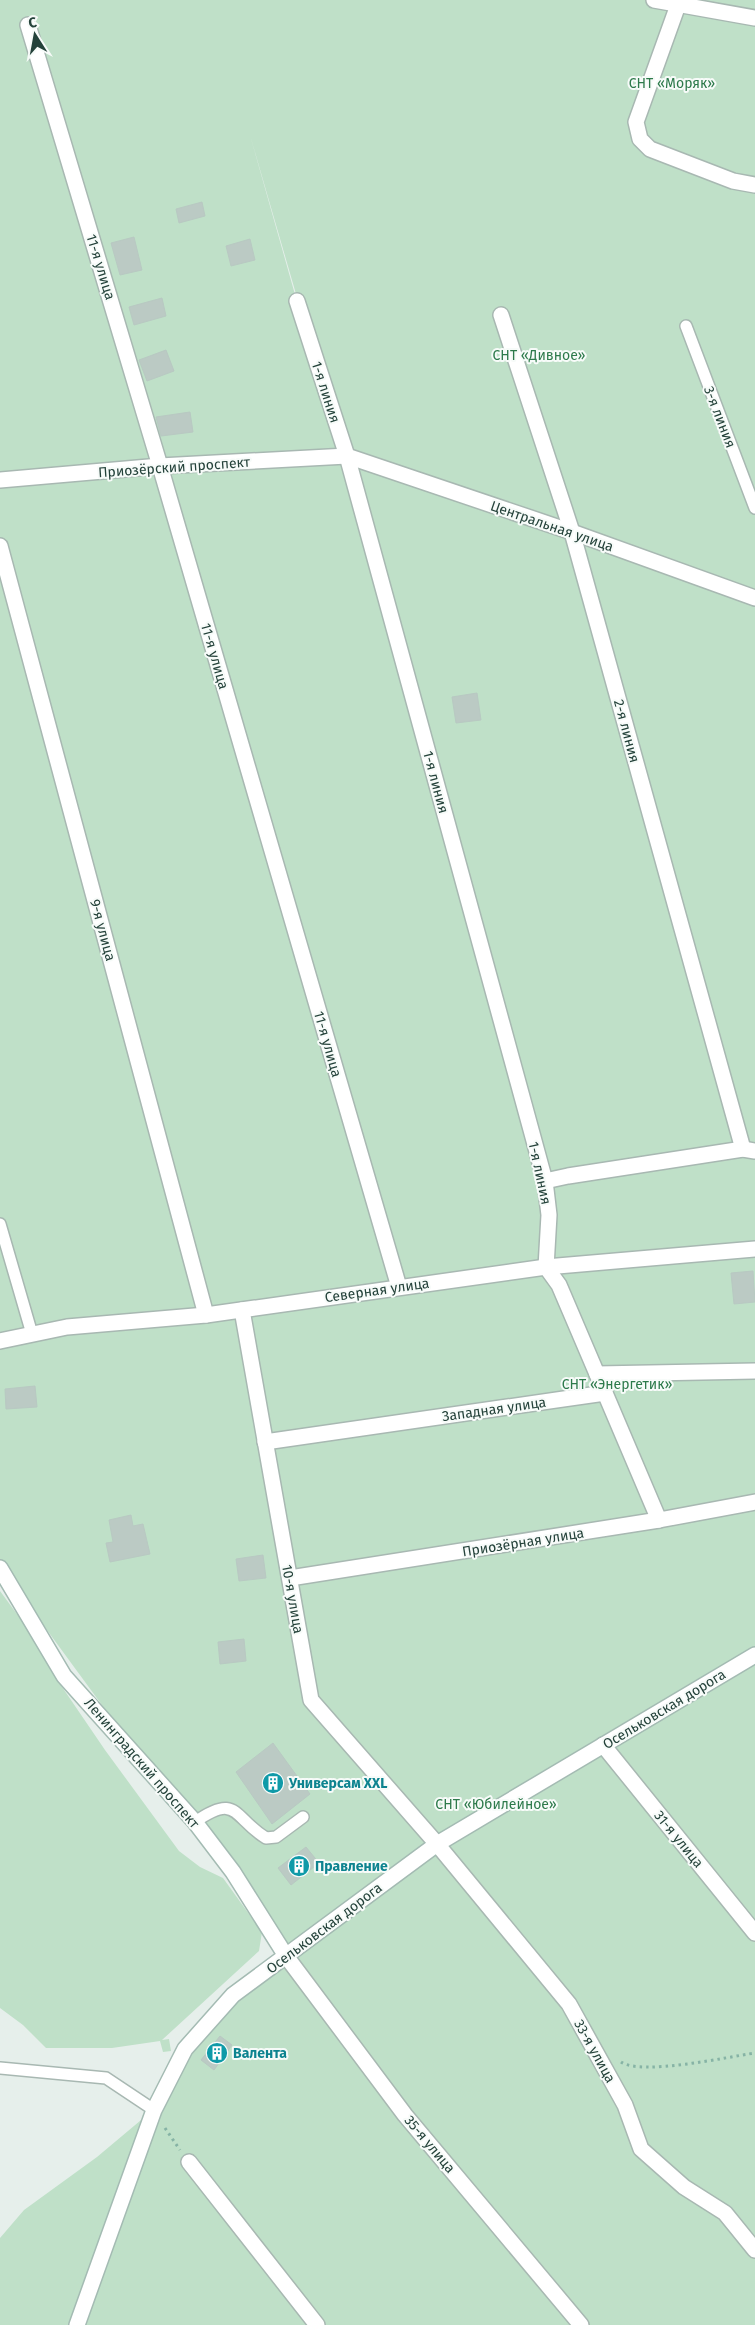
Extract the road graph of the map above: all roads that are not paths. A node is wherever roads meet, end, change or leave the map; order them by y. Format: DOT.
graph roads {
  1 [pos="654,0"];
  2 [pos="678,5"];
  3 [pos="755,18"];
  4 [pos="28,25"];
  5 [pos="755,185"];
  6 [pos="297,302"];
  7 [pos="501,315"];
  8 [pos="686,326"];
  9 [pos="347,456"];
  10 [pos="160,466"];
  11 [pos="0,480"];
  12 [pos="755,508"];
  13 [pos="572,532"];
  14 [pos="0,546"];
  15 [pos="755,598"];
  16 [pos="749,1150"];
  17 [pos="545,1181"];
  18 [pos="0,1224"];
  19 [pos="755,1249"];
  20 [pos="546,1267"];
  21 [pos="399,1287"];
  22 [pos="242,1310"];
  23 [pos="206,1315"];
  24 [pos="32,1334"];
  25 [pos="0,1341"];
  26 [pos="755,1371"];
  27 [pos="597,1374"];
  28 [pos="605,1393"];
  29 [pos="266,1442"];
  30 [pos="755,1502"];
  31 [pos="659,1520"];
  32 [pos="0,1568"];
  33 [pos="290,1578"];
  34 [pos="755,1655"];
  35 [pos="603,1745"];
  36 [pos="303,1817"];
  37 [pos="195,1822"];
  38 [pos="437,1844"];
  39 [pos="755,1932"];
  40 [pos="286,1956"];
  41 [pos="0,2068"];
  42 [pos="154,2110"];
  43 [pos="189,2162"];
  44 [pos="755,2250"];
  45 [pos="78,2325"];
  46 [pos="317,2325"];
  47 [pos="581,2325"];
  1 -- 2 [label="street"];
  2 -- 3 [label="street"];
  2 -- 5 [label="street"];
  4 -- 10 [label="street, 11-я улица"];
  6 -- 9 [label="street, 1-я линия"];
  7 -- 13 [label="street, 2-я линия"];
  8 -- 12 [label="lane, 3-я линия"];
  9 -- 10 [label="street, Приозёрский проспект"];
  9 -- 13 [label="street, Центральная улица"];
  9 -- 17 [label="street, 1-я линия"];
  10 -- 11 [label="street, Приозёрский проспект"];
  10 -- 21 [label="street, 11-я улица"];
  13 -- 15 [label="street, Центральная улица"];
  13 -- 16 [label="street, 2-я линия"];
  14 -- 23 [label="street, 9-я улица"];
  16 -- 17 [label="street"];
  17 -- 20 [label="street, 1-я линия"];
  18 -- 24 [label="lane"];
  19 -- 20 [label="street, Северная улица"];
  20 -- 21 [label="street, Северная улица"];
  20 -- 27 [label="street"];
  21 -- 22 [label="street, Северная улица"];
  22 -- 23 [label="street, Северная улица"];
  22 -- 29 [label="street, 10-я улица"];
  23 -- 24 [label="street, Северная улица"];
  24 -- 25 [label="street, Северная улица"];
  26 -- 27 [label="street"];
  27 -- 28 [label="street"];
  28 -- 29 [label="street, Западная улица"];
  28 -- 31 [label="street"];
  29 -- 33 [label="street, 10-я улица"];
  30 -- 31 [label="street, Приозёрная улица"];
  31 -- 33 [label="street, Приозёрная улица"];
  32 -- 37 [label="street, Ленинградский проспект"];
  33 -- 38 [label="street, 10-я улица"];
  34 -- 35 [label="street, Осельковская дорога"];
  35 -- 38 [label="street, Осельковская дорога"];
  35 -- 39 [label="street, 31-я улица"];
  36 -- 37 [label="lane"];
  37 -- 40 [label="street, Ленинградский проспект"];
  38 -- 40 [label="street, Осельковская дорога"];
  38 -- 44 [label="street, 33-я улица"];
  40 -- 42 [label="street, Осельковская дорога"];
  40 -- 47 [label="street, 35-я улица"];
  41 -- 42 [label="lane"];
  42 -- 45 [label="street, Осельковская дорога"];
  43 -- 46 [label="street"];
}
